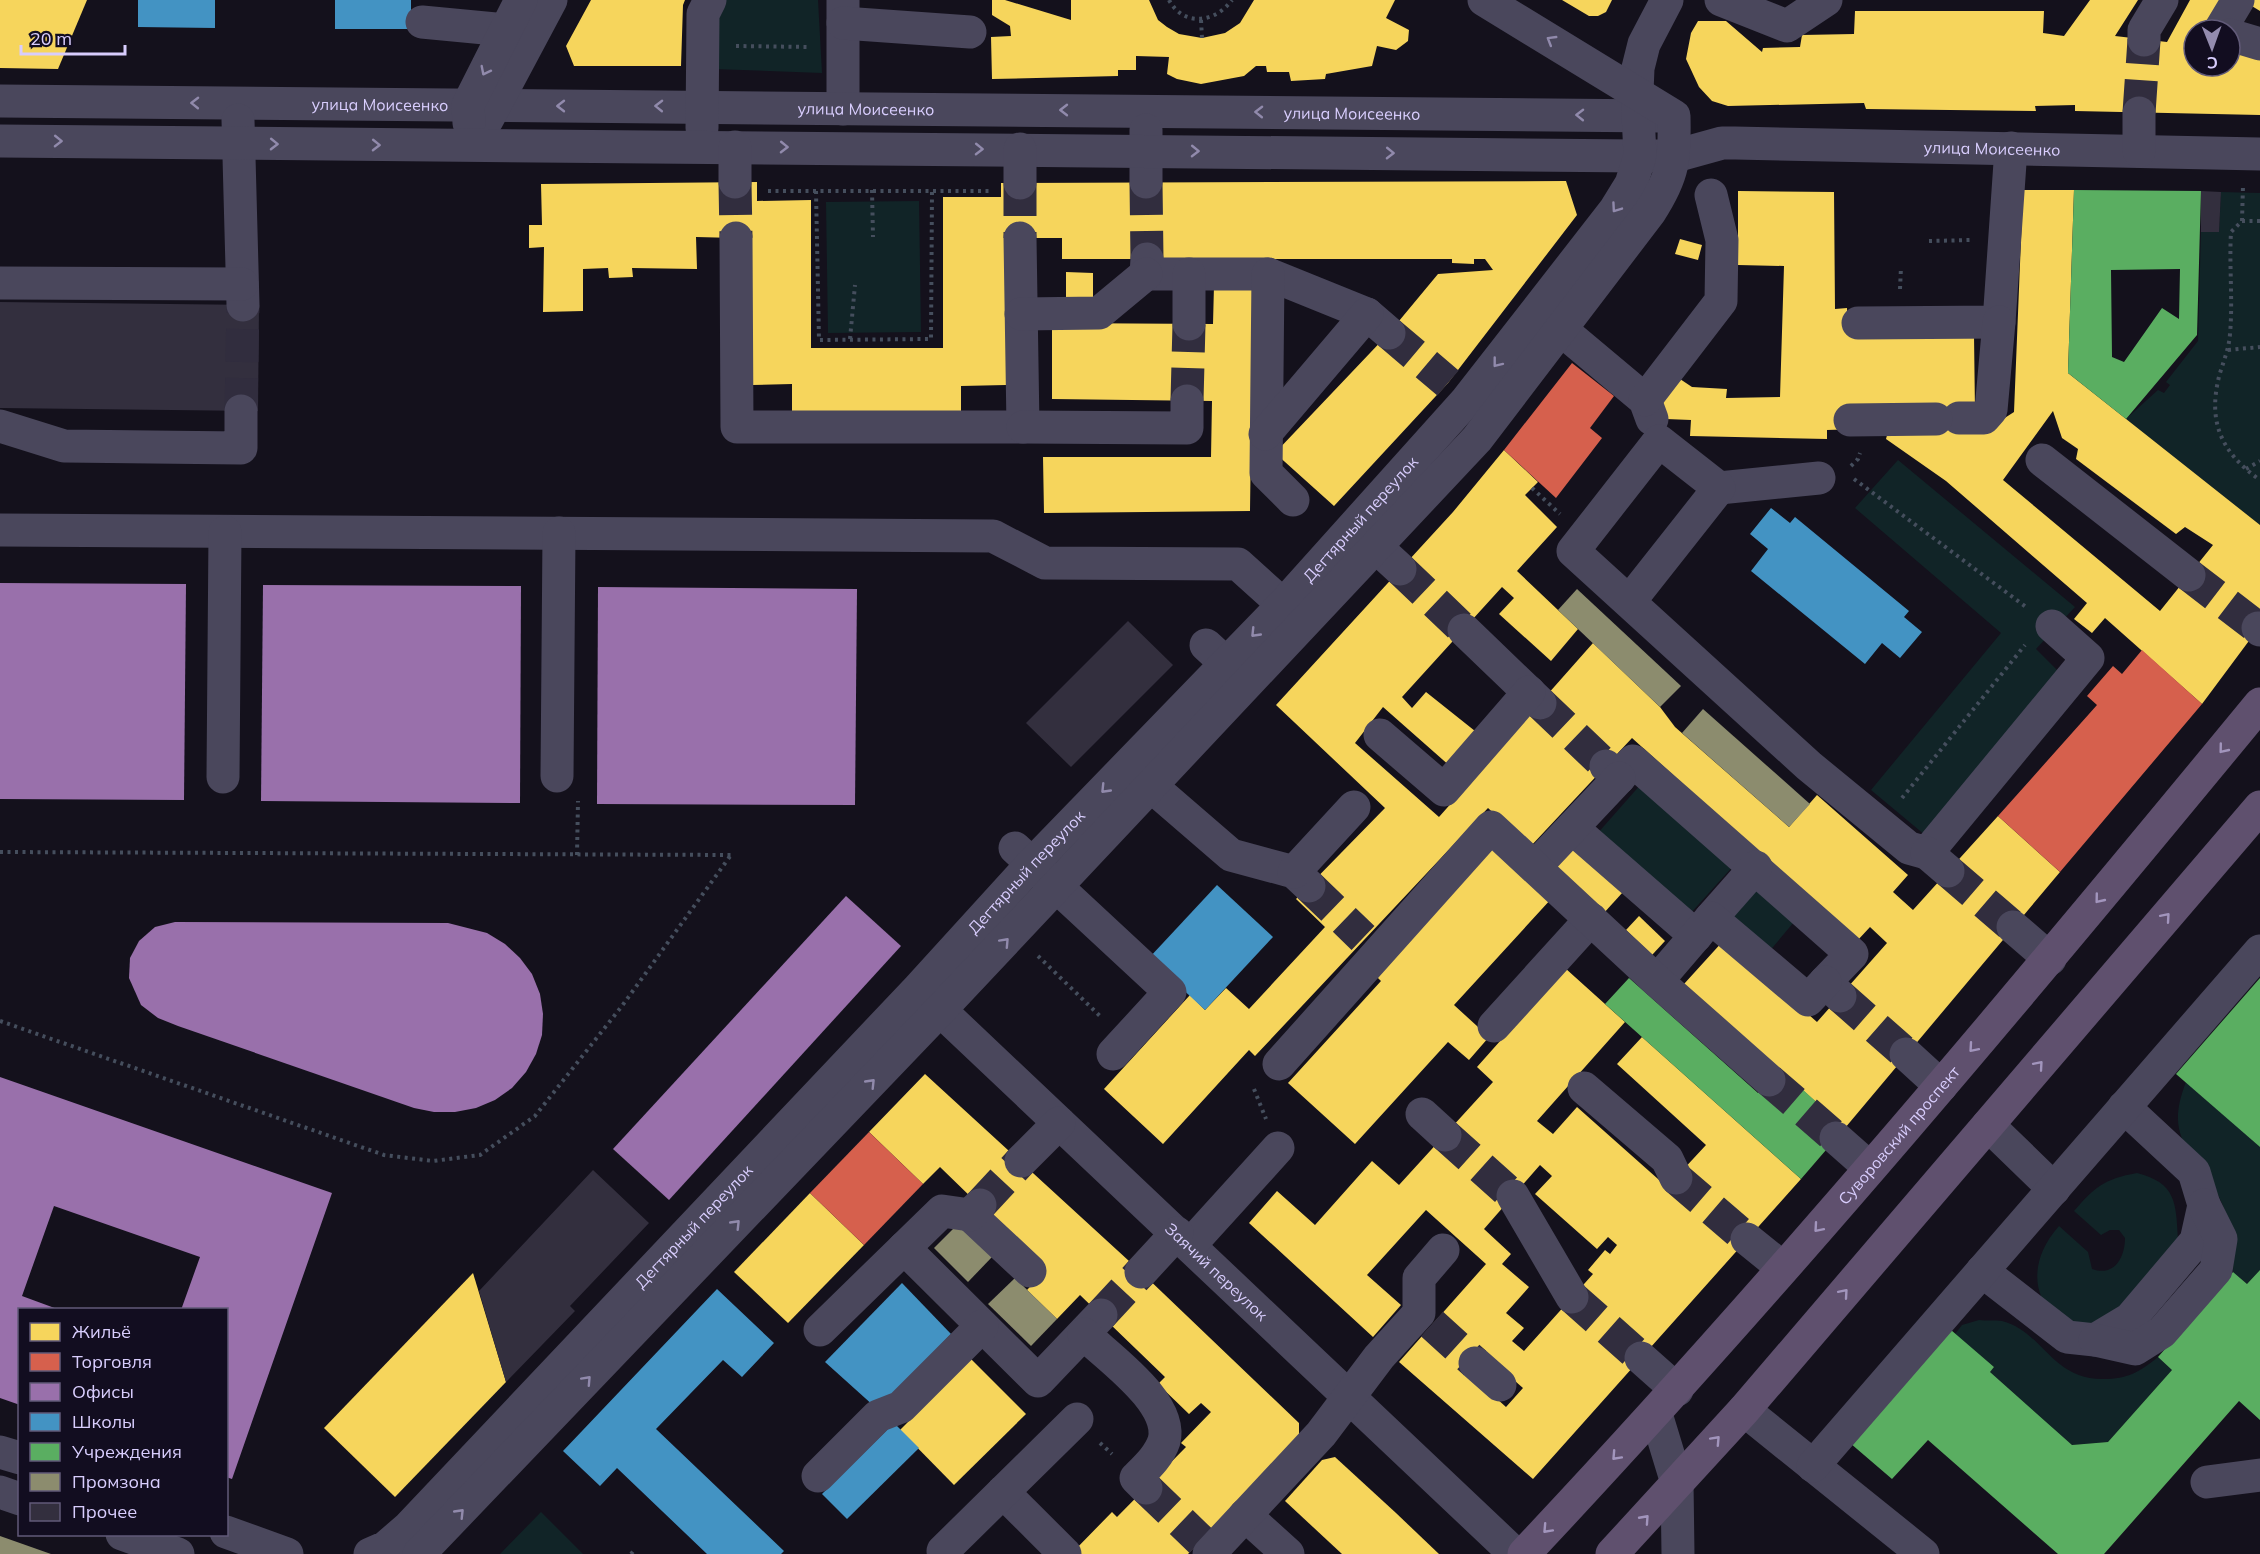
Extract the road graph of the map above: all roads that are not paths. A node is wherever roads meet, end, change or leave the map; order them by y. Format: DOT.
graph roads {
  1 [pos="521,0"];
  2 [pos="551,0"];
  3 [pos="710,0"];
  4 [pos="1484,0"];
  5 [pos="1667,0"];
  6 [pos="1721,0"];
  7 [pos="1826,0"];
  8 [pos="2163,0"];
  9 [pos="2238,0"];
  10 [pos="2227,18"];
  11 [pos="422,22"];
  12 [pos="843,24"];
  13 [pos="506,30"];
  14 [pos="970,33"];
  15 [pos="2242,39"];
  16 [pos="2144,40"];
  17 [pos="2260,44"];
  18 [pos="0,101"];
  19 [pos="237,104"];
  20 [pos="1638,104"];
  21 [pos="482,105"];
  22 [pos="702,107"];
  23 [pos="843,108"];
  24 [pos="1145,111"];
  25 [pos="2139,113"];
  26 [pos="1674,116"];
  27 [pos="0,141"];
  28 [pos="238,143"];
  29 [pos="1722,143"];
  30 [pos="472,146"];
  31 [pos="702,146"];
  32 [pos="735,147"];
  33 [pos="2011,148"];
  34 [pos="1020,149"];
  35 [pos="2139,151"];
  36 [pos="2260,154"];
  37 [pos="1640,156"];
  38 [pos="1675,156"];
  39 [pos="1146,166"];
  40 [pos="746,186"];
  41 [pos="1005,187"];
  42 [pos="1711,195"];
  43 [pos="736,238"];
  44 [pos="1020,238"];
  45 [pos="1268,273"];
  46 [pos="1189,274"];
  47 [pos="0,283"];
  48 [pos="1021,314"];
  49 [pos="1550,320"];
  50 [pos="1999,322"];
  51 [pos="1857,323"];
  52 [pos="1189,324"];
  53 [pos="1455,400"];
  54 [pos="1645,400"];
  55 [pos="1187,401"];
  56 [pos="241,411"];
  57 [pos="1850,420"];
  58 [pos="0,426"];
  59 [pos="1023,427"];
  60 [pos="1265,434"];
  61 [pos="1487,437"];
  62 [pos="1659,441"];
  63 [pos="2042,460"];
  64 [pos="1835,477"];
  65 [pos="1719,488"];
  66 [pos="1293,500"];
  67 [pos="0,531"];
  68 [pos="225,532"];
  69 [pos="559,533"];
  70 [pos="1377,548"];
  71 [pos="2189,575"];
  72 [pos="1629,602"];
  73 [pos="1294,615"];
  74 [pos="2039,626"];
  75 [pos="1464,630"];
  76 [pos="1227,664"];
  77 [pos="2260,704"];
  78 [pos="1380,735"];
  79 [pos="1128,765"];
  80 [pos="557,776"];
  81 [pos="223,777"];
  82 [pos="1151,788"];
  83 [pos="1354,807"];
  84 [pos="2260,807"];
  85 [pos="1572,828"];
  86 [pos="1023,856"];
  87 [pos="1535,867"];
  88 [pos="1756,867"];
  89 [pos="1057,887"];
  90 [pos="1591,920"];
  91 [pos="1704,927"];
  92 [pos="2013,927"];
  93 [pos="2260,951"];
  94 [pos="2050,959"];
  95 [pos="1657,981"];
  96 [pos="929,999"];
  97 [pos="1494,1026"];
  98 [pos="1119,1047"];
  99 [pos="1906,1054"];
  100 [pos="1279,1065"];
  101 [pos="1769,1080"];
  102 [pos="1941,1086"];
  103 [pos="1584,1088"];
  104 [pos="2124,1107"];
  105 [pos="1059,1123"];
  106 [pos="1988,1125"];
  107 [pos="1836,1138"];
  108 [pos="1278,1148"];
  109 [pos="1021,1161"];
  110 [pos="1870,1168"];
  111 [pos="1676,1178"];
  112 [pos="2054,1189"];
  113 [pos="1513,1196"];
  114 [pos="1183,1239"];
  115 [pos="1747,1239"];
  116 [pos="904,1248"];
  117 [pos="1443,1250"];
  118 [pos="1784,1268"];
  119 [pos="1030,1271"];
  120 [pos="1982,1271"];
  121 [pos="1141,1272"];
  122 [pos="1572,1297"];
  123 [pos="982,1326"];
  124 [pos="820,1330"];
  125 [pos="1641,1358"];
  126 [pos="1475,1363"];
  127 [pos="1500,1385"];
  128 [pos="1677,1390"];
  129 [pos="1348,1397"];
  130 [pos="1744,1410"];
  131 [pos="1656,1414"];
  132 [pos="1077,1419"];
  133 [pos="515,1435"];
  134 [pos="1813,1466"];
  135 [pos="2260,1475"];
  136 [pos="818,1476"];
  137 [pos="2207,1482"];
  138 [pos="1677,1483"];
  139 [pos="1146,1488"];
  140 [pos="0,1492"];
  141 [pos="1003,1492"];
  142 [pos="18,1498"];
  143 [pos="1245,1515"];
  144 [pos="228,1533"];
  145 [pos="128,1536"];
  146 [pos="185,1536"];
  147 [pos="1207,1549"];
  148 [pos="178,1554"];
  149 [pos="287,1554"];
  150 [pos="370,1554"];
  151 [pos="419,1554"];
  152 [pos="946,1554"];
  153 [pos="1065,1554"];
  154 [pos="1288,1554"];
  155 [pos="1515,1554"];
  156 [pos="1524,1554"];
  157 [pos="1612,1554"];
  158 [pos="1678,1554"];
  159 [pos="1923,1554"];
  1 -- 13 [label="street"];
  2 -- 21 [label="street"];
  3 -- 22 [label="street"];
  20 -- 4 [label="street, улица Моисеенко, one-way"];
  5 -- 20 [label="street"];
  6 -- 7 [label="street"];
  8 -- 16 [label="street"];
  9 -- 10 [label="street"];
  11 -- 13 [label="street"];
  12 -- 14 [label="street"];
  12 -- 23 [label="street"];
  13 -- 21 [label="street, one-way"];
  15 -- 17 [label="street"];
  19 -- 18 [label="street, улица Моисеенко, one-way"];
  19 -- 21 [label="street, улица Моисеенко"];
  19 -- 28 [label="street"];
  20 -- 24 [label="street, улица Моисеенко, one-way"];
  20 -- 26 [label="street, улица Моисеенко"];
  20 -- 37 [label="street"];
  22 -- 21 [label="street, улица Моисеенко, one-way"];
  21 -- 30 [label="street"];
  22 -- 23 [label="street, улица Моисеенко"];
  22 -- 31 [label="street"];
  24 -- 23 [label="street, улица Моисеенко, one-way"];
  24 -- 39 [label="street"];
  25 -- 35 [label="street"];
  26 -- 29 [label="street, улица Моисеенко"];
  26 -- 38 [label="street, Дегтярный переулок"];
  27 -- 28 [label="street, улица Моисеенко, one-way"];
  28 -- 30 [label="street, улица Моисеенко, one-way"];
  28 -- 47 [label="street"];
  29 -- 33 [label="street, улица Моисеенко"];
  29 -- 38 [label="street, улица Моисеенко"];
  30 -- 31 [label="street, улица Моисеенко"];
  31 -- 32 [label="street, улица Моисеенко"];
  32 -- 34 [label="street, улица Моисеенко, one-way"];
  32 -- 40 [label="street"];
  33 -- 35 [label="street, улица Моисеенко"];
  33 -- 50 [label="street"];
  34 -- 39 [label="street, улица Моисеенко"];
  34 -- 41 [label="street"];
  35 -- 36 [label="street, улица Моисеенко"];
  37 -- 38 [label="street, улица Моисеенко"];
  39 -- 37 [label="street, улица Моисеенко, one-way"];
  37 -- 49 [label="street, Дегтярный переулок, one-way"];
  38 -- 49 [label="street, Дегтярный переулок"];
  42 -- 54 [label="street"];
  43 -- 59 [label="street"];
  44 -- 48 [label="street"];
  45 -- 46 [label="street"];
  45 -- 60 [label="street"];
  45 -- 60 [label="street"];
  46 -- 48 [label="street"];
  46 -- 52 [label="street"];
  48 -- 59 [label="street"];
  49 -- 53 [label="street, Дегтярный переулок, one-way"];
  49 -- 54 [label="street"];
  49 -- 61 [label="street, Дегтярный переулок"];
  50 -- 51 [label="street"];
  50 -- 57 [label="street"];
  53 -- 61 [label="street"];
  53 -- 70 [label="street, Дегтярный переулок"];
  54 -- 62 [label="street"];
  55 -- 59 [label="street"];
  56 -- 58 [label="street"];
  60 -- 66 [label="street"];
  61 -- 70 [label="street, Дегтярный переулок"];
  62 -- 65 [label="street"];
  62 -- 72 [label="street"];
  63 -- 71 [label="street"];
  64 -- 65 [label="street"];
  65 -- 72 [label="street"];
  67 -- 68 [label="street"];
  68 -- 69 [label="street"];
  68 -- 81 [label="street"];
  69 -- 73 [label="street"];
  69 -- 80 [label="street"];
  70 -- 73 [label="street, Дегтярный переулок"];
  72 -- 74 [label="street"];
  73 -- 76 [label="street, Дегтярный переулок"];
  75 -- 78 [label="street"];
  76 -- 79 [label="street, Дегтярный переулок"];
  76 -- 82 [label="street, Дегтярный переулок"];
  77 -- 94 [label="main road, Суворовский проспект, one-way"];
  79 -- 82 [label="street"];
  79 -- 86 [label="street, Дегтярный переулок, one-way"];
  82 -- 83 [label="street"];
  82 -- 89 [label="street, Дегтярный переулок"];
  106 -- 84 [label="main road, one-way"];
  85 -- 87 [label="street"];
  85 -- 88 [label="street"];
  85 -- 91 [label="street"];
  86 -- 89 [label="street"];
  86 -- 96 [label="street, Дегтярный переулок"];
  87 -- 90 [label="street"];
  87 -- 100 [label="street"];
  88 -- 91 [label="street"];
  88 -- 91 [label="street"];
  96 -- 89 [label="street, Дегтярный переулок, one-way"];
  89 -- 98 [label="street"];
  90 -- 95 [label="street"];
  90 -- 97 [label="street"];
  91 -- 95 [label="street"];
  92 -- 94 [label="street"];
  93 -- 104 [label="street"];
  94 -- 102 [label="main road, Суворовский проспект, one-way"];
  95 -- 101 [label="street"];
  96 -- 105 [label="street, Заячий переулок"];
  96 -- 133 [label="street, Дегтярный переулок"];
  99 -- 102 [label="street"];
  102 -- 110 [label="main road, Суворовский проспект"];
  103 -- 111 [label="street"];
  104 -- 112 [label="street"];
  104 -- 120 [label="street"];
  105 -- 109 [label="street"];
  105 -- 114 [label="street, Заячий переулок"];
  106 -- 112 [label="street"];
  130 -- 106 [label="main road, one-way"];
  107 -- 110 [label="street"];
  108 -- 114 [label="street"];
  110 -- 118 [label="main road, Суворовский проспект, one-way"];
  112 -- 120 [label="street"];
  113 -- 122 [label="street"];
  114 -- 121 [label="street"];
  114 -- 129 [label="street, Заячий переулок"];
  115 -- 118 [label="street"];
  116 -- 119 [label="street"];
  116 -- 123 [label="street"];
  116 -- 124 [label="street"];
  117 -- 129 [label="street"];
  118 -- 128 [label="main road, Суворовский проспект"];
  120 -- 134 [label="street"];
  123 -- 136 [label="street"];
  123 -- 139 [label="street"];
  125 -- 128 [label="street"];
  126 -- 127 [label="street"];
  128 -- 131 [label="main road, Суворовский проспект"];
  129 -- 143 [label="street"];
  129 -- 155 [label="street, Заячий переулок"];
  130 -- 134 [label="street"];
  138 -- 130 [label="main road, one-way"];
  131 -- 138 [label="street"];
  131 -- 156 [label="main road, Суворовский проспект, one-way"];
  132 -- 141 [label="street"];
  133 -- 150 [label="street, Дегтярный переулок"];
  151 -- 133 [label="street, Дегтярный переулок, one-way"];
  134 -- 159 [label="street"];
  135 -- 137 [label="street"];
  157 -- 138 [label="main road, one-way"];
  138 -- 158 [label="street"];
  140 -- 142 [label="street"];
  141 -- 152 [label="street"];
  141 -- 153 [label="street"];
  143 -- 147 [label="street"];
  143 -- 154 [label="street"];
  144 -- 149 [label="street"];
  145 -- 148 [label="street"];
  146 -- 148 [label="street"];
}
